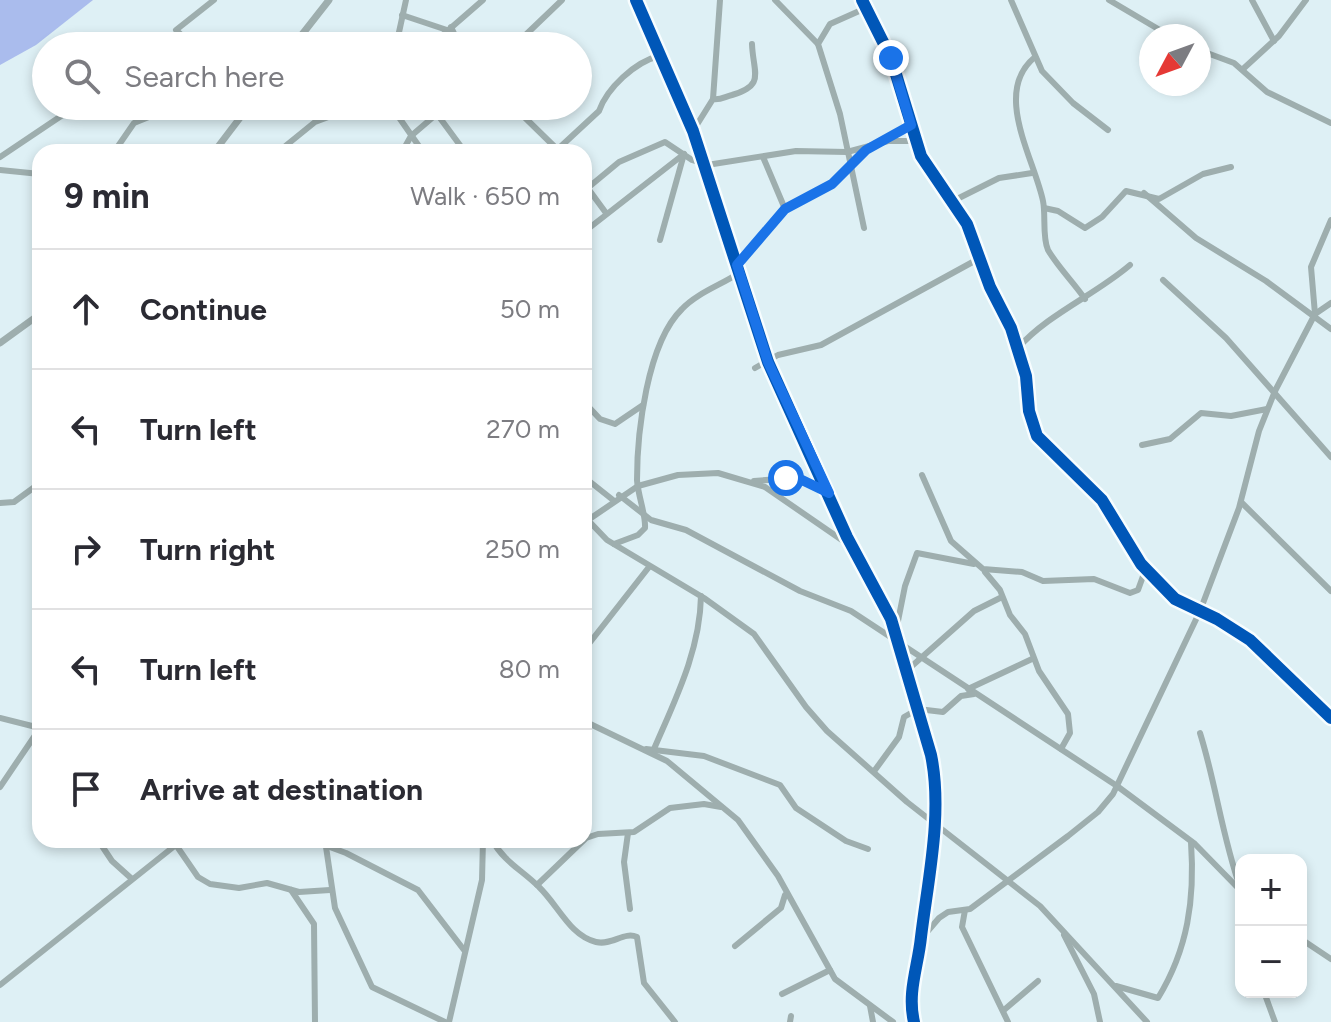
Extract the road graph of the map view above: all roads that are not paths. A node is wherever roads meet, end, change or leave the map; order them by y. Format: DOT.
graph roads {
  1 [pos="214,0"];
  2 [pos="329,0"];
  3 [pos="406,0"];
  4 [pos="483,0"];
  5 [pos="562,0"];
  6 [pos="636,0"];
  7 [pos="720,0"];
  8 [pos="775,0"];
  9 [pos="862,0"];
  10 [pos="1011,0"];
  11 [pos="1109,0"];
  12 [pos="1252,0"];
  13 [pos="1306,0"];
  14 [pos="866,8"];
  15 [pos="402,15"];
  16 [pos="1150,24"];
  17 [pos="449,29"];
  18 [pos="824,30"];
  19 [pos="178,32"];
  20 [pos="304,32"];
  21 [pos="399,32"];
  22 [pos="446,32"];
  23 [pos="451,32"];
  24 [pos="529,32"];
  25 [pos="810,35"];
  26 [pos="1274,41"];
  27 [pos="752,44"];
  28 [pos="818,44"];
  29 [pos="1211,54"];
  30 [pos="659,56"];
  31 [pos="1035,57"];
  32 [pos="1243,69"];
  33 [pos="713,99"];
  34 [pos="592,118"];
  35 [pos="55,120"];
  36 [pos="141,120"];
  37 [pos="237,120"];
  38 [pos="320,120"];
  39 [pos="400,120"];
  40 [pos="430,120"];
  41 [pos="441,120"];
  42 [pos="527,120"];
  43 [pos="590,120"];
  44 [pos="1331,123"];
  45 [pos="911,125"];
  46 [pos="1108,130"];
  47 [pos="693,131"];
  48 [pos="411,136"];
  49 [pos="916,141"];
  50 [pos="120,144"];
  51 [pos="220,144"];
  52 [pos="293,144"];
  53 [pos="406,144"];
  54 [pos="417,144"];
  55 [pos="459,144"];
  56 [pos="552,144"];
  57 [pos="566,144"];
  58 [pos="875,144"];
  59 [pos="847,152"];
  60 [pos="684,154"];
  61 [pos="0,157"];
  62 [pos="763,157"];
  63 [pos="704,165"];
  64 [pos="1231,167"];
  65 [pos="852,168"];
  66 [pos="0,170"];
  67 [pos="32,173"];
  68 [pos="1032,173"];
  69 [pos="592,182"];
  70 [pos="1144,193"];
  71 [pos="592,196"];
  72 [pos="953,201"];
  73 [pos="1044,208"];
  74 [pos="785,209"];
  75 [pos="606,213"];
  76 [pos="1331,220"];
  77 [pos="592,225"];
  78 [pos="864,228"];
  79 [pos="660,240"];
  80 [pos="980,258"];
  81 [pos="1130,265"];
  82 [pos="738,269"];
  83 [pos="1163,280"];
  84 [pos="1085,299"];
  85 [pos="1331,303"];
  86 [pos="1314,316"];
  87 [pos="32,320"];
  88 [pos="1331,329"];
  89 [pos="0,343"];
  90 [pos="1018,348"];
  91 [pos="768,362"];
  92 [pos="755,368"];
  93 [pos="1275,391"];
  94 [pos="643,405"];
  95 [pos="1267,409"];
  96 [pos="592,410"];
  97 [pos="1142,445"];
  98 [pos="1331,457"];
  99 [pos="922,475"];
  100 [pos="747,481"];
  101 [pos="592,482"];
  102 [pos="638,486"];
  103 [pos="32,492"];
  104 [pos="829,493"];
  105 [pos="616,497"];
  106 [pos="1241,502"];
  107 [pos="0,503"];
  108 [pos="592,514"];
  109 [pos="642,514"];
  110 [pos="592,524"];
  111 [pos="614,544"];
  112 [pos="852,547"];
  113 [pos="649,567"];
  114 [pos="980,567"];
  115 [pos="1146,568"];
  116 [pos="1331,591"];
  117 [pos="701,596"];
  118 [pos="1002,597"];
  119 [pos="1200,611"];
  120 [pos="896,631"];
  121 [pos="592,640"];
  122 [pos="899,642"];
  123 [pos="922,657"];
  124 [pos="1032,659"];
  125 [pos="904,673"];
  126 [pos="971,692"];
  127 [pos="918,709"];
  128 [pos="0,718"];
  129 [pos="1331,718"];
  130 [pos="592,725"];
  131 [pos="32,726"];
  132 [pos="1200,733"];
  133 [pos="32,740"];
  134 [pos="642,748"];
  135 [pos="654,749"];
  136 [pos="1061,749"];
  137 [pos="875,770"];
  138 [pos="1117,786"];
  139 [pos="0,787"];
  140 [pos="724,808"];
  141 [pos="932,820"];
  142 [pos="628,833"];
  143 [pos="592,836"];
  144 [pos="1191,842"];
  145 [pos="103,848"];
  146 [pos="171,848"];
  147 [pos="182,848"];
  148 [pos="326,848"];
  149 [pos="337,848"];
  150 [pos="483,848"];
  151 [pos="497,848"];
  152 [pos="576,848"];
  153 [pos="868,849"];
  154 [pos="1235,872"];
  155 [pos="132,879"];
  156 [pos="1006,880"];
  157 [pos="1235,884"];
  158 [pos="537,885"];
  159 [pos="291,890"];
  160 [pos="330,890"];
  161 [pos="785,895"];
  162 [pos="630,909"];
  163 [pos="965,910"];
  164 [pos="1058,925"];
  165 [pos="921,939"];
  166 [pos="1307,943"];
  167 [pos="735,946"];
  168 [pos="464,950"];
  169 [pos="1331,959"];
  170 [pos="830,970"];
  171 [pos="1038,981"];
  172 [pos="0,985"];
  173 [pos="1115,986"];
  174 [pos="782,994"];
  175 [pos="1266,998"];
  176 [pos="870,1006"];
  177 [pos="1004,1010"];
  178 [pos="315,1022"];
  179 [pos="447,1022"];
  180 [pos="675,1022"];
  181 [pos="873,1022"];
  182 [pos="893,1022"];
  183 [pos="914,1022"];
  184 [pos="1008,1022"];
  185 [pos="1100,1022"];
  186 [pos="1147,1022"];
  187 [pos="1275,1022"];
  1 -- 19 [label="street"];
  2 -- 20 [label="street"];
  3 -- 15 [label="street"];
  4 -- 17 [label="street"];
  5 -- 24 [label="street"];
  6 -- 30 [label="street"];
  7 -- 33 [label="street"];
  8 -- 25 [label="street"];
  9 -- 14 [label="street"];
  10 -- 31 [label="street"];
  11 -- 16 [label="street"];
  12 -- 26 [label="street"];
  13 -- 26 [label="street"];
  14 -- 18 [label="street"];
  14 -- 45 [label="street"];
  15 -- 17 [label="street"];
  15 -- 21 [label="street"];
  17 -- 22 [label="street"];
  17 -- 23 [label="street"];
  18 -- 25 [label="street"];
  18 -- 28 [label="street"];
  25 -- 28 [label="street"];
  26 -- 32 [label="street"];
  27 -- 33 [label="street"];
  28 -- 59 [label="street"];
  29 -- 32 [label="street"];
  30 -- 34 [label="street"];
  30 -- 47 [label="street"];
  31 -- 46 [label="street"];
  31 -- 68 [label="street"];
  32 -- 44 [label="street"];
  33 -- 47 [label="street"];
  35 -- 61 [label="street"];
  36 -- 50 [label="street"];
  37 -- 51 [label="street"];
  38 -- 52 [label="street"];
  39 -- 48 [label="street"];
  40 -- 48 [label="street"];
  41 -- 55 [label="street"];
  42 -- 56 [label="street"];
  43 -- 57 [label="street"];
  45 -- 49 [label="street"];
  45 -- 58 [label="street"];
  47 -- 63 [label="street"];
  48 -- 53 [label="street"];
  48 -- 54 [label="street"];
  49 -- 58 [label="street"];
  49 -- 72 [label="street"];
  58 -- 59 [label="street"];
  58 -- 65 [label="street"];
  59 -- 62 [label="street"];
  59 -- 65 [label="street"];
  60 -- 63 [label="street"];
  60 -- 69 [label="street"];
  60 -- 75 [label="street"];
  60 -- 79 [label="street"];
  62 -- 63 [label="street"];
  62 -- 74 [label="street"];
  63 -- 82 [label="street"];
  64 -- 70 [label="street"];
  65 -- 74 [label="street"];
  65 -- 78 [label="street"];
  66 -- 67 [label="street"];
  68 -- 72 [label="street"];
  68 -- 73 [label="street"];
  70 -- 73 [label="street"];
  70 -- 86 [label="street"];
  71 -- 75 [label="street"];
  72 -- 80 [label="street"];
  73 -- 84 [label="street"];
  74 -- 82 [label="street"];
  75 -- 77 [label="street"];
  76 -- 86 [label="street"];
  80 -- 90 [label="street"];
  80 -- 91 [label="street"];
  81 -- 84 [label="street"];
  82 -- 91 [label="street"];
  82 -- 94 [label="street"];
  83 -- 93 [label="street"];
  84 -- 90 [label="street"];
  85 -- 86 [label="street"];
  86 -- 88 [label="street"];
  86 -- 93 [label="street"];
  87 -- 89 [label="street"];
  90 -- 115 [label="street"];
  91 -- 92 [label="street"];
  91 -- 104 [label="street"];
  93 -- 95 [label="street"];
  93 -- 98 [label="street"];
  94 -- 96 [label="street"];
  94 -- 102 [label="street"];
  95 -- 97 [label="street"];
  95 -- 106 [label="street"];
  99 -- 114 [label="street"];
  100 -- 102 [label="street"];
  100 -- 104 [label="street"];
  100 -- 112 [label="street"];
  101 -- 105 [label="street"];
  102 -- 105 [label="street"];
  102 -- 109 [label="street"];
  103 -- 107 [label="street"];
  104 -- 112 [label="street"];
  105 -- 108 [label="street"];
  105 -- 109 [label="street"];
  106 -- 116 [label="street"];
  106 -- 119 [label="street"];
  109 -- 111 [label="street"];
  109 -- 122 [label="street"];
  110 -- 111 [label="street"];
  111 -- 113 [label="street"];
  112 -- 120 [label="street"];
  113 -- 117 [label="street"];
  113 -- 121 [label="street"];
  114 -- 115 [label="street"];
  114 -- 118 [label="street"];
  114 -- 120 [label="street"];
  115 -- 119 [label="street"];
  117 -- 135 [label="street"];
  117 -- 137 [label="street"];
  118 -- 123 [label="street"];
  118 -- 124 [label="street"];
  119 -- 129 [label="street"];
  119 -- 138 [label="street"];
  120 -- 122 [label="street"];
  122 -- 123 [label="street"];
  122 -- 125 [label="street"];
  123 -- 125 [label="street"];
  123 -- 126 [label="street"];
  124 -- 126 [label="street"];
  124 -- 136 [label="street"];
  125 -- 127 [label="street"];
  126 -- 127 [label="street"];
  126 -- 136 [label="street"];
  127 -- 137 [label="street"];
  127 -- 141 [label="street"];
  128 -- 131 [label="street"];
  130 -- 134 [label="street"];
  132 -- 154 [label="street"];
  133 -- 139 [label="street"];
  134 -- 135 [label="street"];
  134 -- 140 [label="street"];
  135 -- 153 [label="street"];
  136 -- 138 [label="street"];
  137 -- 141 [label="street"];
  138 -- 144 [label="street"];
  138 -- 156 [label="street"];
  140 -- 142 [label="street"];
  140 -- 161 [label="street"];
  141 -- 156 [label="street"];
  141 -- 165 [label="street"];
  142 -- 143 [label="street"];
  142 -- 162 [label="street"];
  144 -- 157 [label="street"];
  144 -- 173 [label="street"];
  145 -- 155 [label="street"];
  146 -- 155 [label="street"];
  147 -- 159 [label="street"];
  148 -- 160 [label="street"];
  149 -- 168 [label="street"];
  150 -- 168 [label="street"];
  151 -- 158 [label="street"];
  152 -- 158 [label="street"];
  155 -- 172 [label="street"];
  156 -- 163 [label="street"];
  156 -- 164 [label="street"];
  158 -- 180 [label="street"];
  159 -- 160 [label="street"];
  159 -- 178 [label="street"];
  160 -- 179 [label="street"];
  161 -- 167 [label="street"];
  161 -- 170 [label="street"];
  163 -- 165 [label="street"];
  163 -- 177 [label="street"];
  164 -- 173 [label="street"];
  164 -- 185 [label="street"];
  165 -- 183 [label="street"];
  166 -- 169 [label="street"];
  168 -- 179 [label="street"];
  170 -- 174 [label="street"];
  170 -- 176 [label="street"];
  171 -- 177 [label="street"];
  173 -- 186 [label="street"];
  175 -- 187 [label="street"];
  176 -- 181 [label="street"];
  176 -- 182 [label="street"];
  177 -- 184 [label="street"];
}
